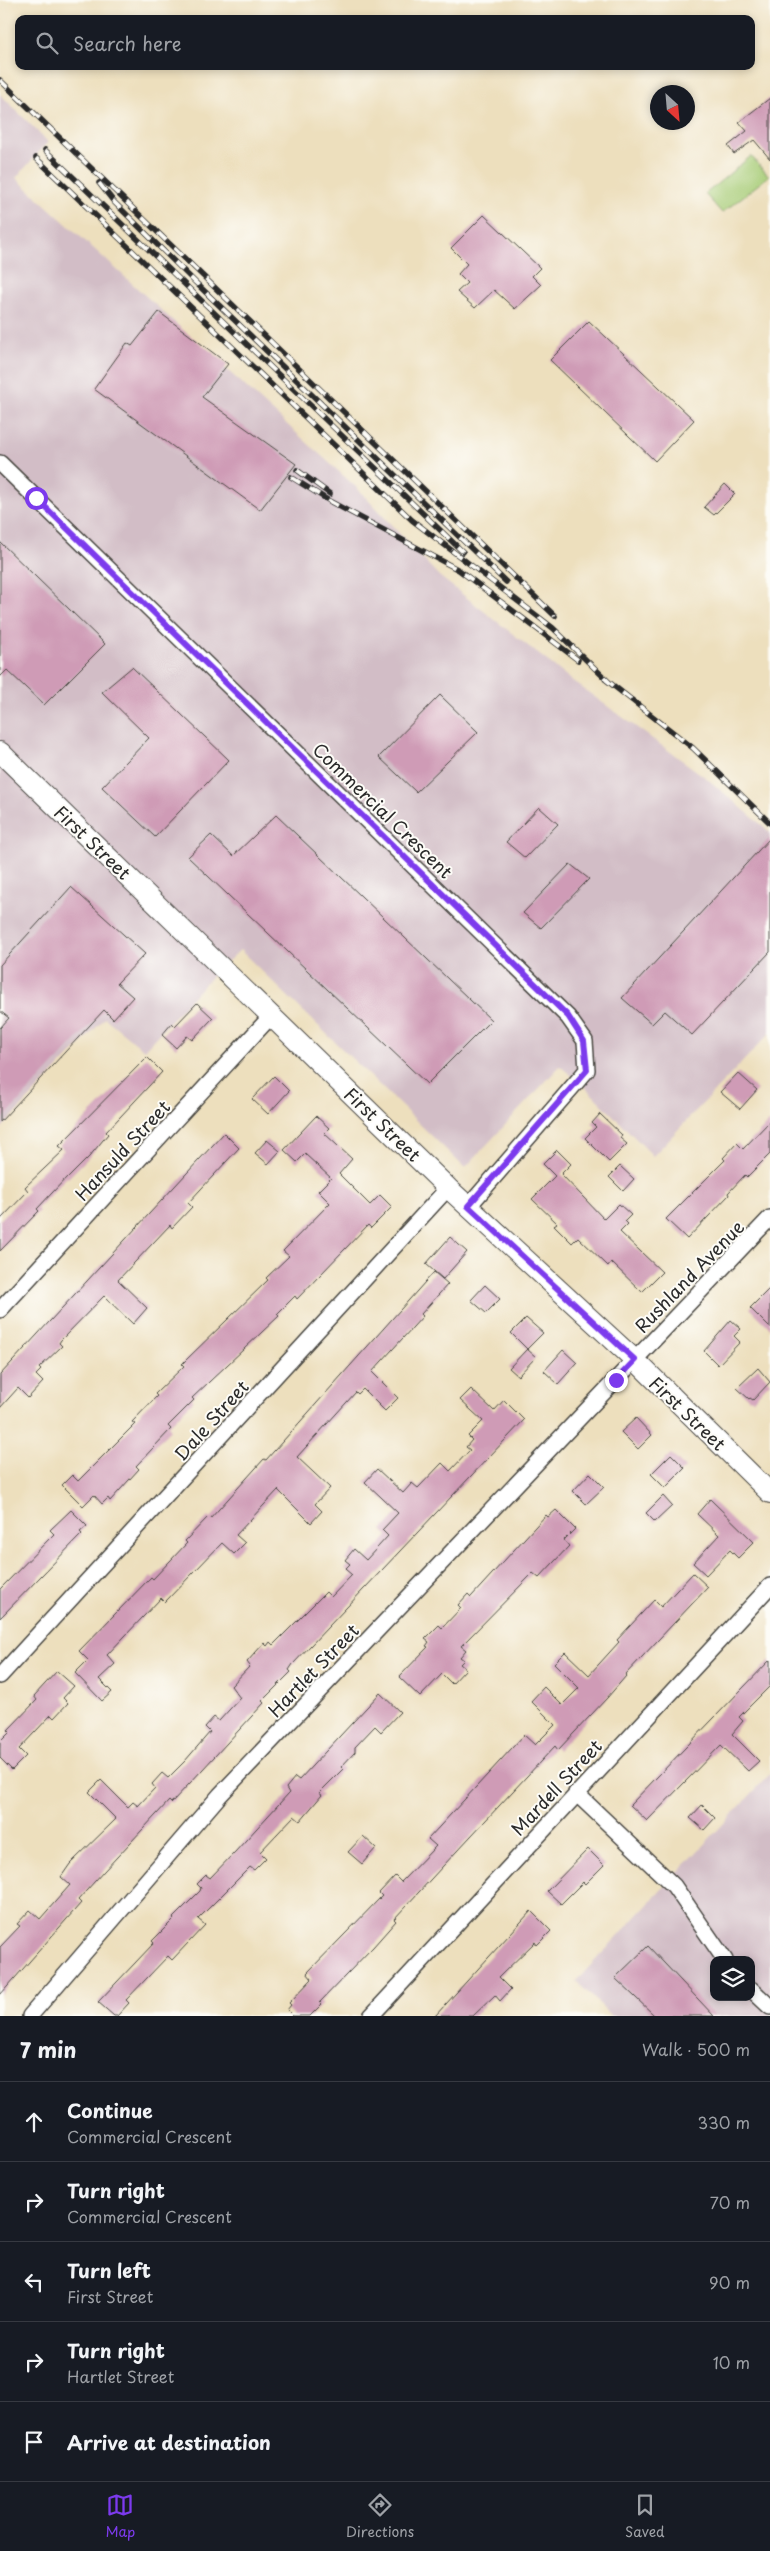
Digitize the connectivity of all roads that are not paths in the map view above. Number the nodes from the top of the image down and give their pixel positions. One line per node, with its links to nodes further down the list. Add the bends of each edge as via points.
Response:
1 (0, 463): 5 (street, Commercial Crescent, via 568,1016 584,1041 587,1070)
2 (0, 752): 3 (street, First Street)
3 (272, 1016): 4 (street, First Street); 7 (street, Hansuld Street)
4 (448, 1188): 5 (street, First Street); 11 (street, Dale Street)
5 (468, 1206): 8 (street, First Street)
6 (770, 1218): 8 (street, Rushland Avenue)
7 (0, 1310)
8 (635, 1360): 9 (street, First Street); 16 (street, Hartlet Street, via 220,1795)
9 (770, 1493)
10 (770, 1586): 12 (street, Mardell Street)
11 (0, 1676)
12 (576, 1793): 13 (street, via 674,1886); 17 (street, Mardell Street)
13 (721, 1956)
14 (755, 1993): 15 (street)
15 (770, 2007)
16 (30, 2016)
17 (371, 2016)

